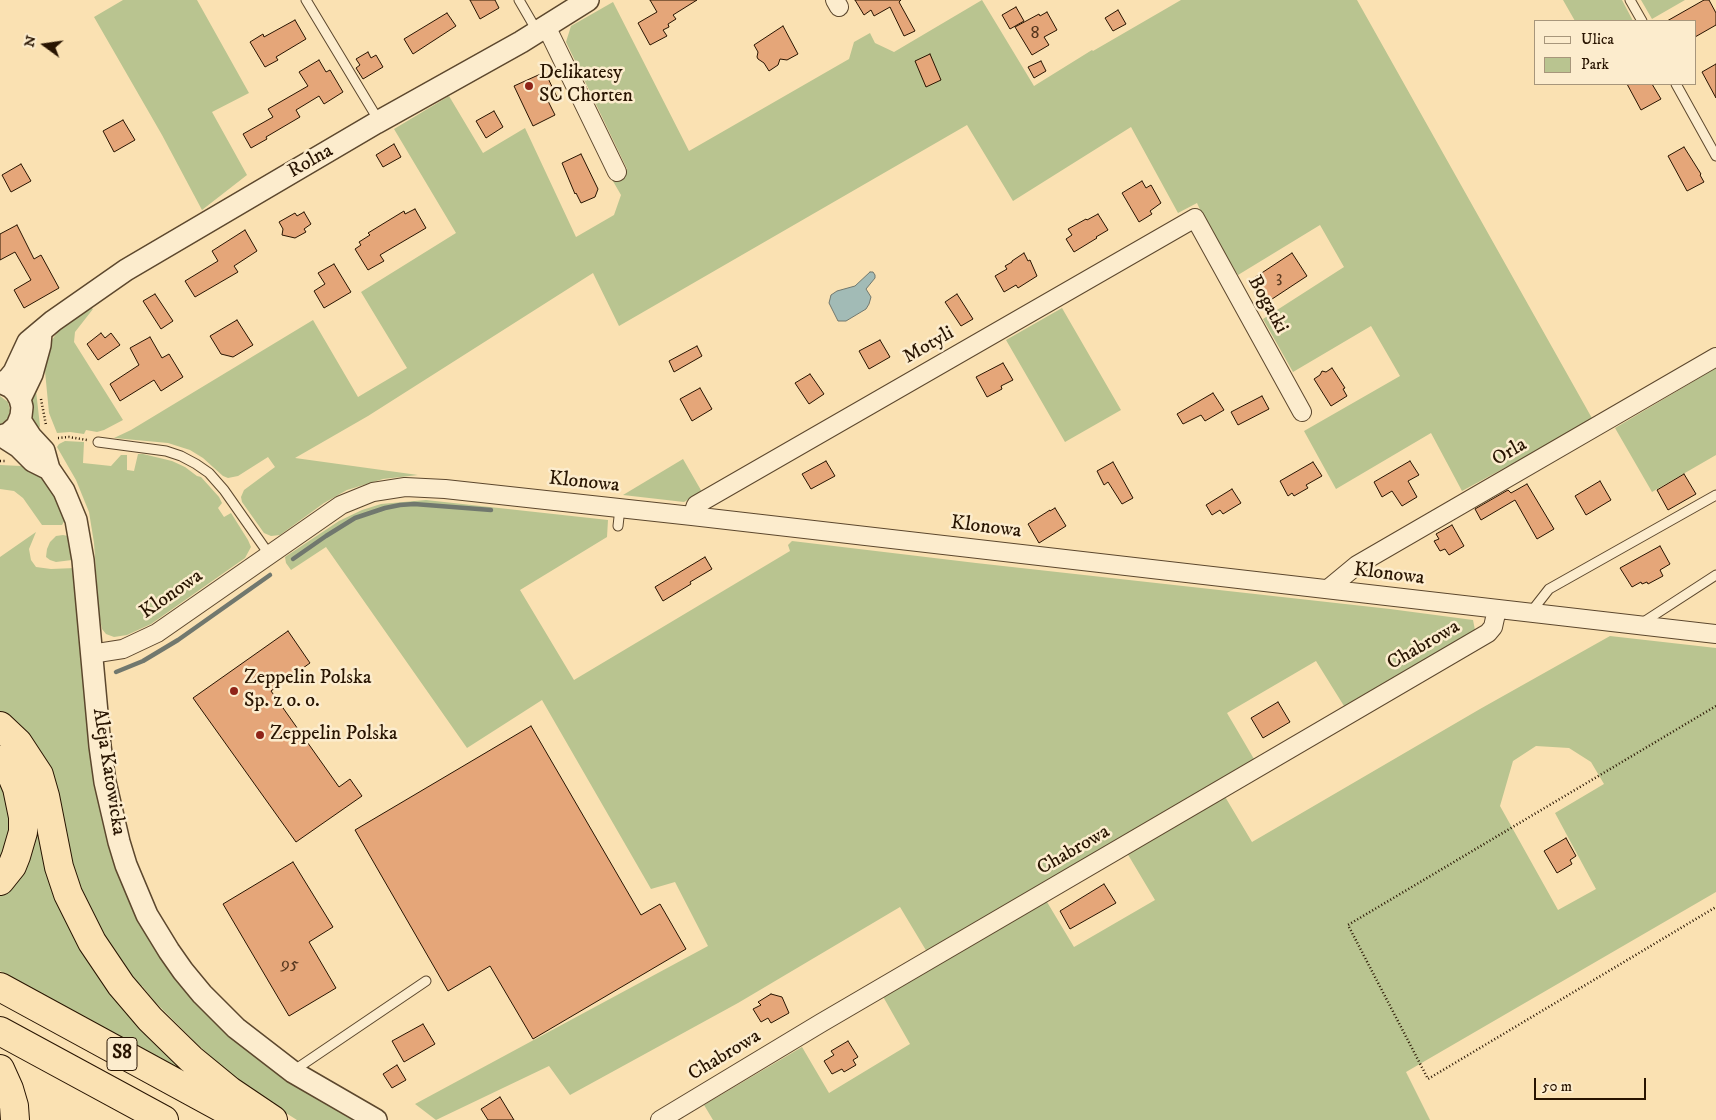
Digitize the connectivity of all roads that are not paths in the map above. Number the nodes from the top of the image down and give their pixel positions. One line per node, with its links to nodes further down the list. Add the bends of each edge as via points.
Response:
1 (306, 0): 8 (lane)
2 (519, 0): 6 (lane)
3 (588, 0): 6 (street, Rolna)
4 (1630, 0): 5 (lane)
5 (1641, 20)
6 (542, 28): 8 (street, Rolna); 10 (street)
7 (1677, 85): 9 (lane)
8 (379, 122): 12 (street, Rolna, via 126,270)
9 (1716, 156)
10 (617, 172)
11 (1194, 218): 16 (street, Bogatki); 23 (street, Motyli, via 696,505)
12 (40, 332): 14 (street, Rolna, via 28,342 14,372); 15 (street, via 32,374)
13 (1716, 357): 27 (street, Orla, via 1357,564)
14 (2, 383): 15 (street, Rolna, via 11,387)
15 (20, 399): 17 (street)
16 (1302, 412)
17 (20, 420): 18 (street, via 13,430); 20 (street, Aleja Katowicka, via 44,451)
18 (1, 436): 20 (street, Aleja Katowicka)
19 (98, 442): 25 (lane, via 166,451 196,464 224,490)
20 (49, 469): 32 (street, Aleja Katowicka, via 71,505 80,534)
21 (1716, 496): 29 (lane, via 1549,589)
22 (620, 508): 23 (street, Klonowa); 24 (lane); 25 (street, Klonowa, via 425,487 395,487 341,505)
23 (692, 516): 27 (street, Klonowa)
24 (618, 526)
25 (272, 558): 32 (street, Klonowa, via 144,640 124,649)
26 (1716, 575): 30 (lane)
27 (1328, 589): 28 (street, Klonowa)
28 (1497, 609): 29 (street, Klonowa); 46 (street, Chabrowa, via 1488,633)
29 (1530, 612): 30 (street, Klonowa)
30 (1640, 625): 31 (street, Klonowa)
31 (1716, 634)
32 (92, 654): 40 (street, Aleja Katowicka, via 100,746 112,819 126,865 148,915 169,951 202,994 236,1028)
33 (0, 726): 44 (highway, via 18,743 39,775 68,894 106,964 150,1019 191,1059)
34 (0, 760): 35 (highway, via 18,788 24,817 16,856)
35 (0, 881)
36 (426, 981): 40 (lane)
37 (0, 987): 43 (highway, S8)
38 (0, 1031): 42 (highway, S8)
39 (0, 1069): 41 (highway, via 9,1089)
40 (293, 1072): 45 (street, Aleja Katowicka)
41 (15, 1120)
42 (164, 1120)
43 (244, 1120)
44 (273, 1120)
45 (376, 1120)
46 (660, 1120)

